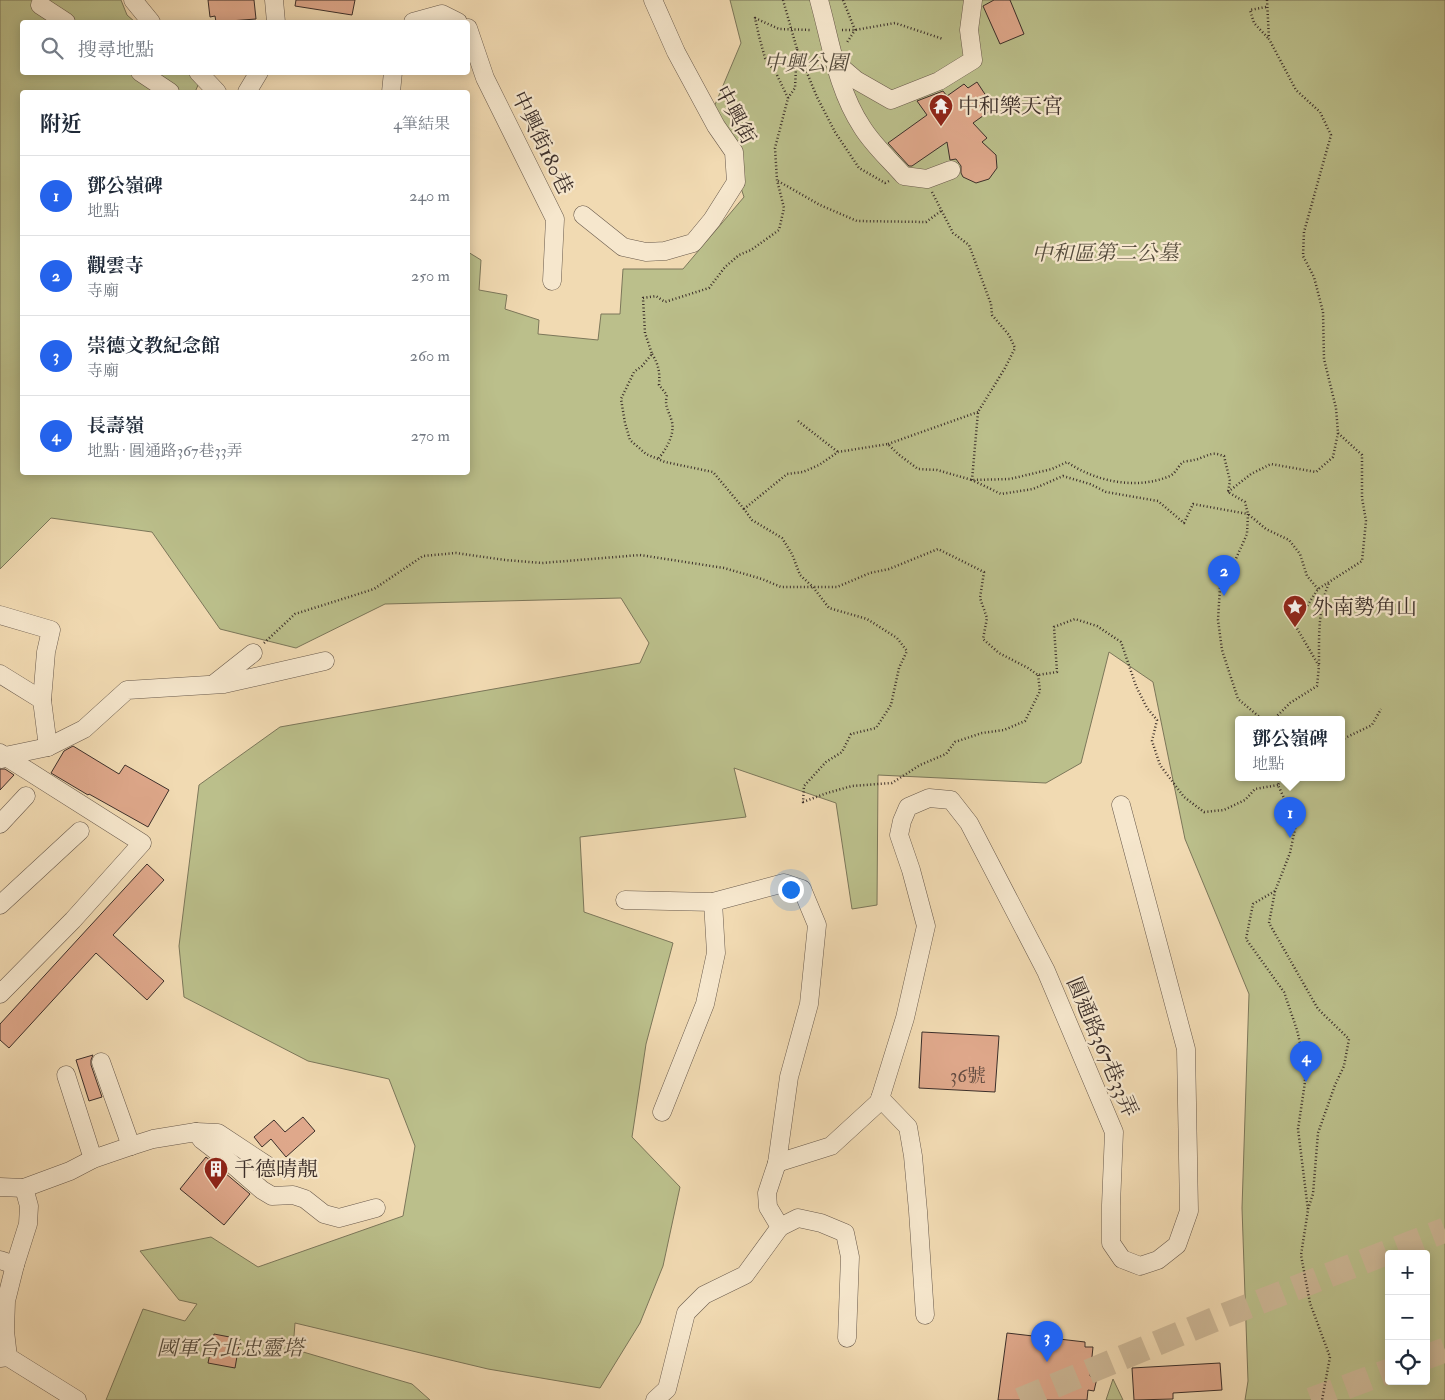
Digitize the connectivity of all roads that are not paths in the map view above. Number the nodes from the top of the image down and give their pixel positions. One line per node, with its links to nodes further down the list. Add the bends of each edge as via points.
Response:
1 (133, 0): 8 (street)
2 (274, 0): 9 (street)
3 (653, 0): 23 (street, 中興街, via 676,52 716,126 734,152 736,182 693,244 665,251 646,252 623,247)
4 (819, 0): 13 (street)
5 (973, 0): 13 (street, via 969,30 973,60 922,89 891,100 856,80)
6 (40, 5): 7 (street)
7 (63, 20)
8 (149, 20)
9 (276, 20)
10 (420, 20): 11 (street, via 442,14)
11 (454, 20)
12 (470, 34): 24 (street, 中興街180巷, via 485,78 555,219)
13 (835, 62): 22 (street, via 847,100 862,128 904,176 928,179)
14 (144, 75): 18 (street)
15 (201, 75): 19 (street)
16 (257, 75): 20 (street)
17 (393, 75): 21 (street)
18 (167, 90)
19 (215, 90)
20 (248, 90)
21 (392, 90)
22 (951, 170)
23 (583, 215)
24 (552, 281)
25 (0, 615): 30 (street, via 51,630)
26 (254, 653): 29 (street)
27 (325, 661): 29 (street)
28 (0, 674): 30 (street)
29 (218, 684): 31 (street, via 127,690 84,729)
30 (42, 700): 31 (street)
31 (48, 747): 32 (street)
32 (2, 757): 40 (street, via 142,843)
33 (26, 796): 35 (street)
34 (1121, 805): 43 (street, 圓通路367巷33弄, via 1186,1049 1189,1211 1176,1245 1158,1260 1140,1266 1122,1259 1111,1243 1114,1132 1046,971 969,823 951,800 929,798 908,807 898,835 926,926 905,1018)
35 (0, 824)
36 (80, 831): 39 (street)
37 (626, 900): 38 (street)
38 (713, 902): 44 (street, via 716,952 705,1004); 48 (street, via 784,883 802,889 817,925 809,1004 789,1076)
39 (0, 905)
40 (0, 994)
41 (101, 1062): 46 (street)
42 (66, 1075): 47 (street)
43 (880, 1098): 48 (street, 圓通路367巷33弄, via 830,1146); 55 (street, via 908,1128 918,1202)
44 (662, 1112)
45 (196, 1132): 46 (street); 49 (street, via 218,1133); 52 (street, via 272,1196 293,1195 305,1199 324,1214 339,1218)
46 (131, 1146): 47 (street)
47 (92, 1159): 51 (street)
48 (777, 1163): 53 (street, via 767,1193 768,1208)
49 (268, 1166)
50 (0, 1187): 51 (street)
51 (24, 1188): 54 (street, via 29,1206 28,1224)
52 (376, 1208)
53 (780, 1227): 56 (street, via 798,1218 822,1223 844,1233 850,1257); 59 (street, via 745,1275 704,1295 686,1313 667,1389)
54 (8, 1263): 57 (street)
55 (925, 1315)
56 (847, 1338)
57 (4, 1357): 58 (street)
58 (77, 1400)
59 (655, 1400)

